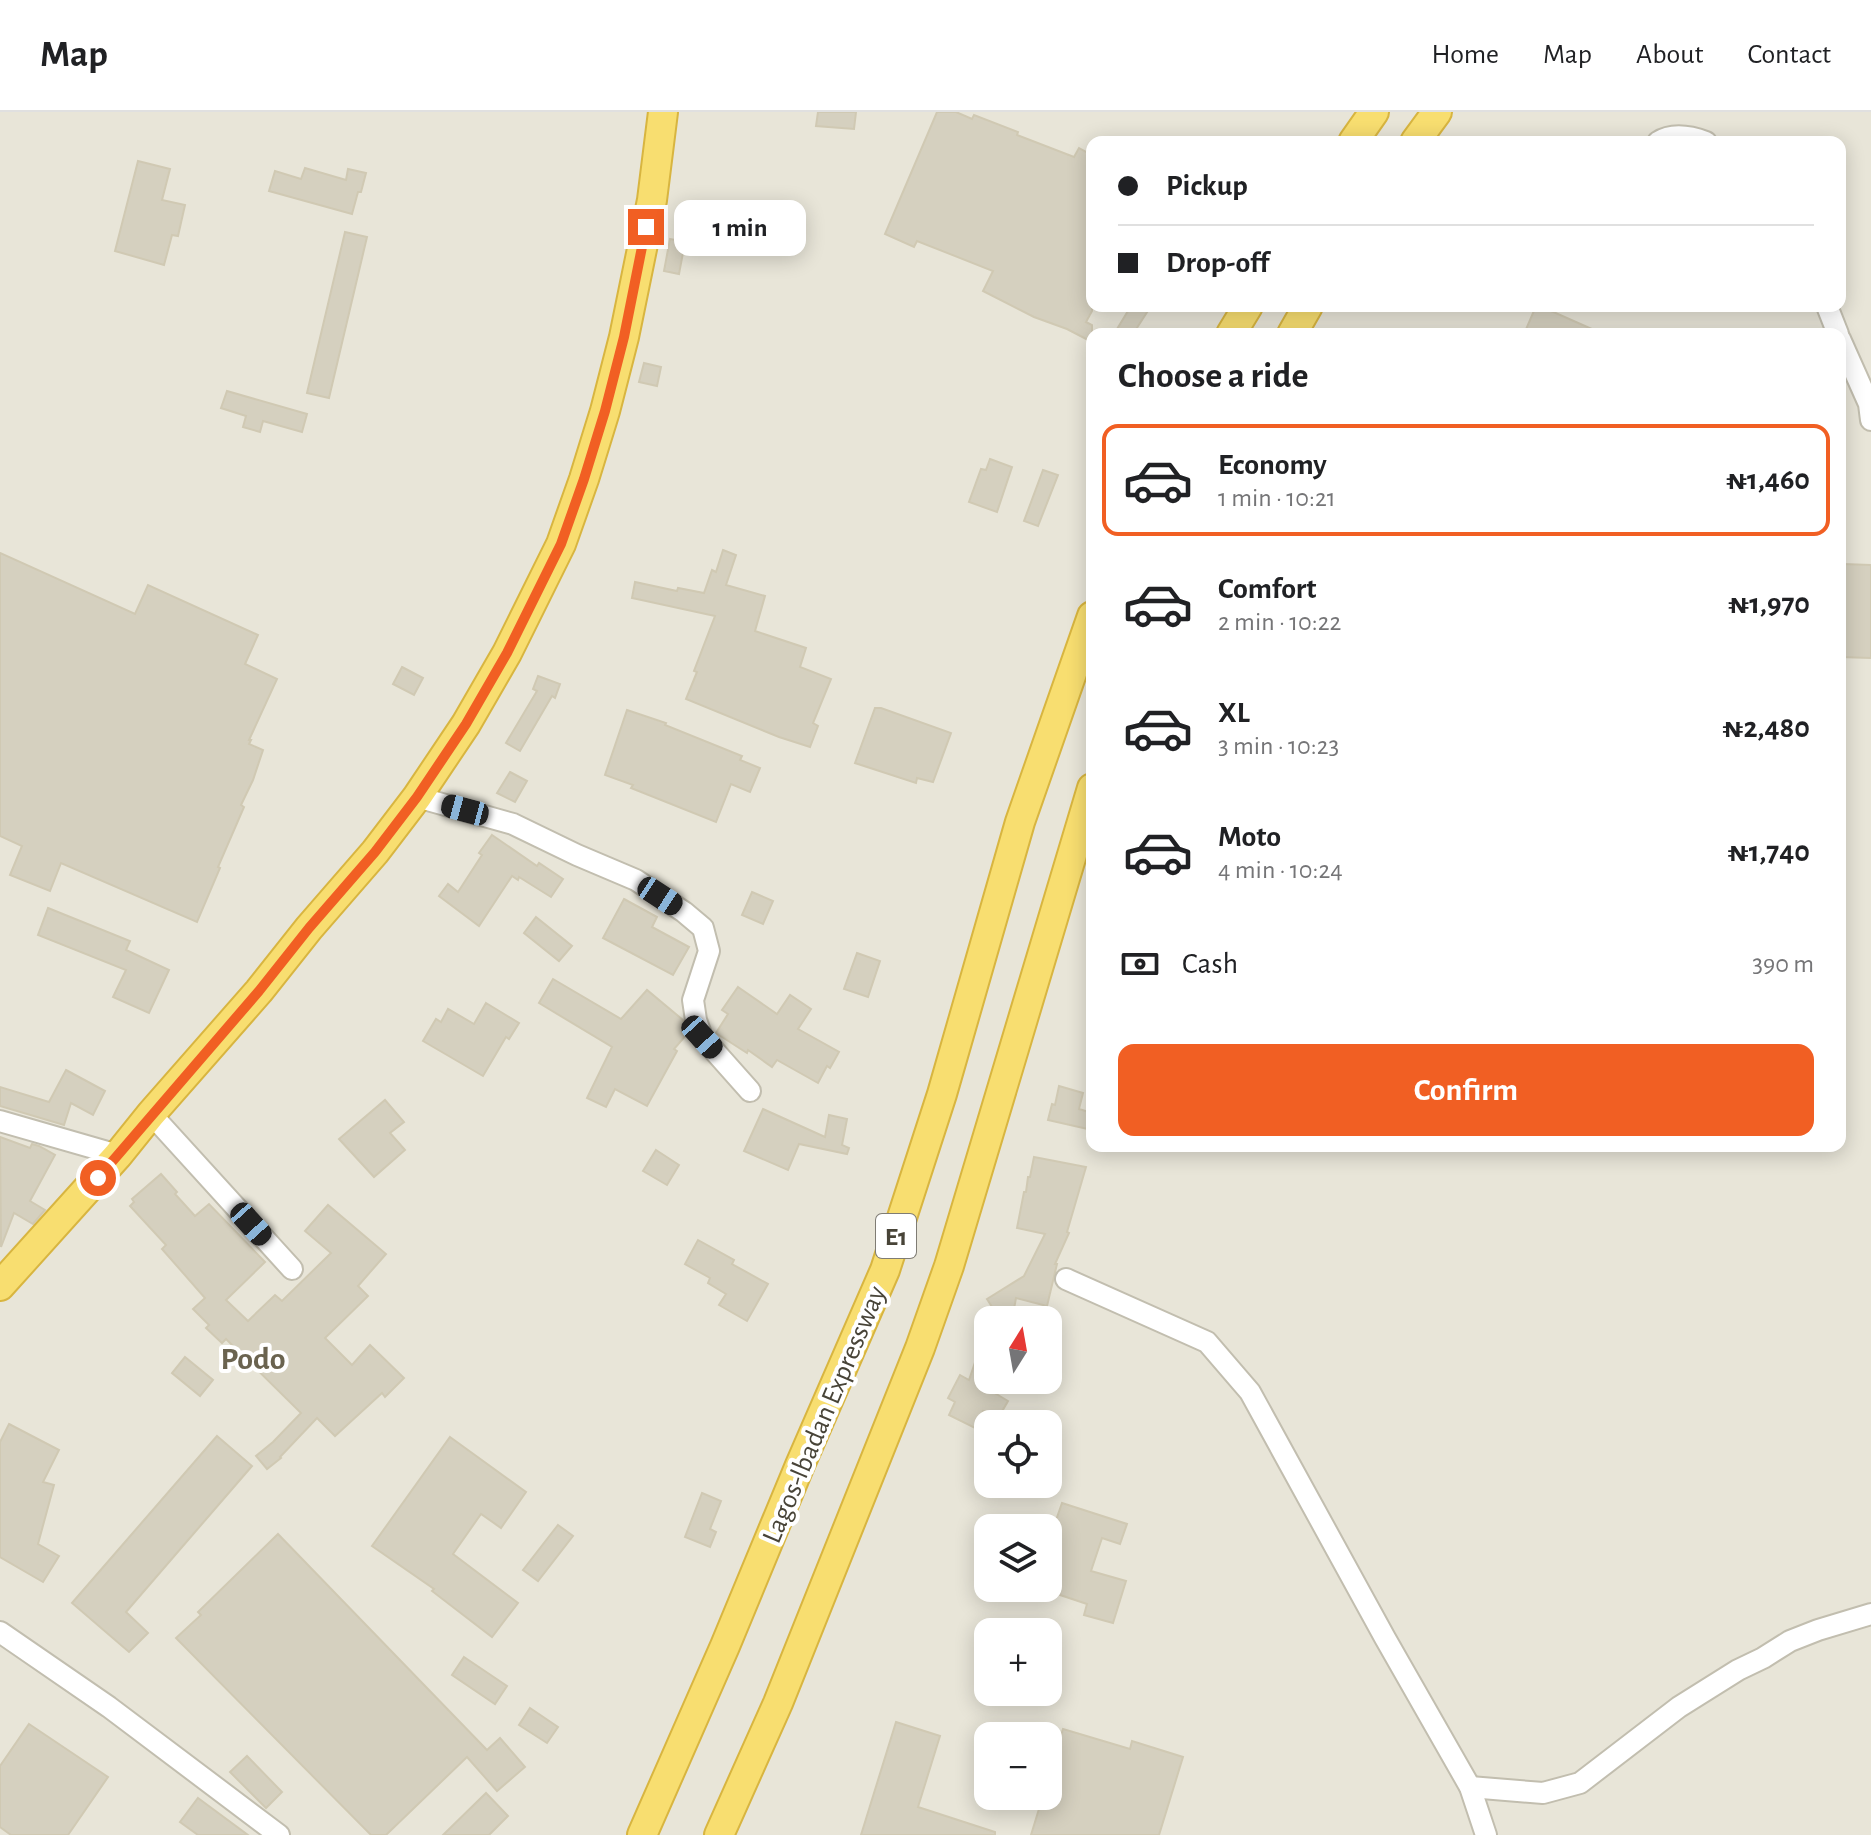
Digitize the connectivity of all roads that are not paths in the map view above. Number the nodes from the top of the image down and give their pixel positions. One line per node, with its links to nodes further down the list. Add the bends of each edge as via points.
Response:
1 (663, 112): 9 (highway, via 652,200 624,337 561,544 507,653)
2 (1374, 112): 4 (highway)
3 (1437, 112): 5 (highway)
4 (1357, 136)
5 (1419, 136)
6 (1846, 352): 7 (street)
7 (1871, 420)
8 (1086, 633): 22 (highway, Lagos-Ibadan Expressway / E1, via 1020,822 885,1270)
9 (417, 797): 11 (street, via 513,824 636,880 703,928 709,951 693,1000 696,1020 702,1037); 12 (highway)
10 (1086, 808): 23 (highway, E1, via 920,1348 778,1703)
11 (750, 1091)
12 (151, 1114): 14 (highway); 15 (street)
13 (0, 1121): 14 (street)
14 (118, 1155): 17 (highway)
15 (292, 1269)
16 (1066, 1279): 20 (street, via 1207,1342 1250,1392)
17 (0, 1286)
18 (1871, 1614): 20 (street, via 1790,1641 1738,1670 1679,1707 1580,1783 1543,1793)
19 (0, 1632): 21 (street)
20 (1470, 1787): 24 (street)
21 (279, 1835)
22 (642, 1835)
23 (719, 1835)
24 (1486, 1835)

